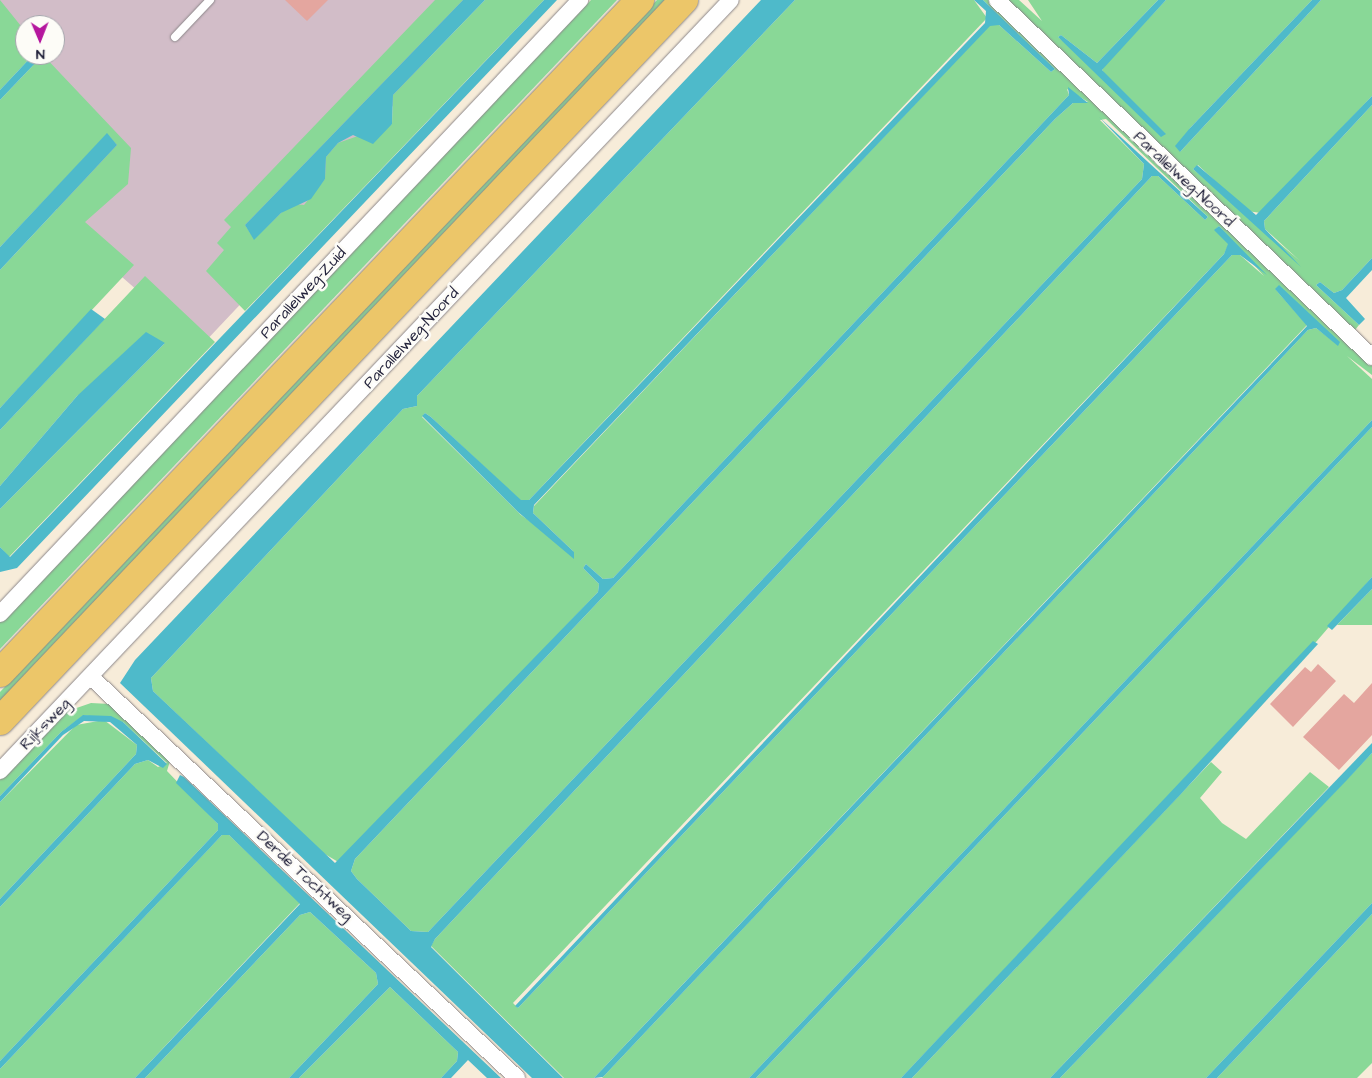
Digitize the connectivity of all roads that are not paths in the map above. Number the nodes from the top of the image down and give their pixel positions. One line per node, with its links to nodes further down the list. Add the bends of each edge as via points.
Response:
1 (210, 0): 7 (lane)
2 (580, 0): 9 (street, Parallelweg-Zuid)
3 (640, 0): 10 (highway)
4 (684, 0): 12 (highway)
5 (731, 0): 11 (street, Parallelweg-Noord)
6 (997, 0): 8 (street, Parallelweg-Noord)
7 (175, 37)
8 (1372, 357)
9 (0, 614)
10 (0, 672)
11 (91, 677): 13 (street, Rijksweg); 14 (street, Derde Tochtweg)
12 (0, 721)
13 (0, 772)
14 (517, 1078)

